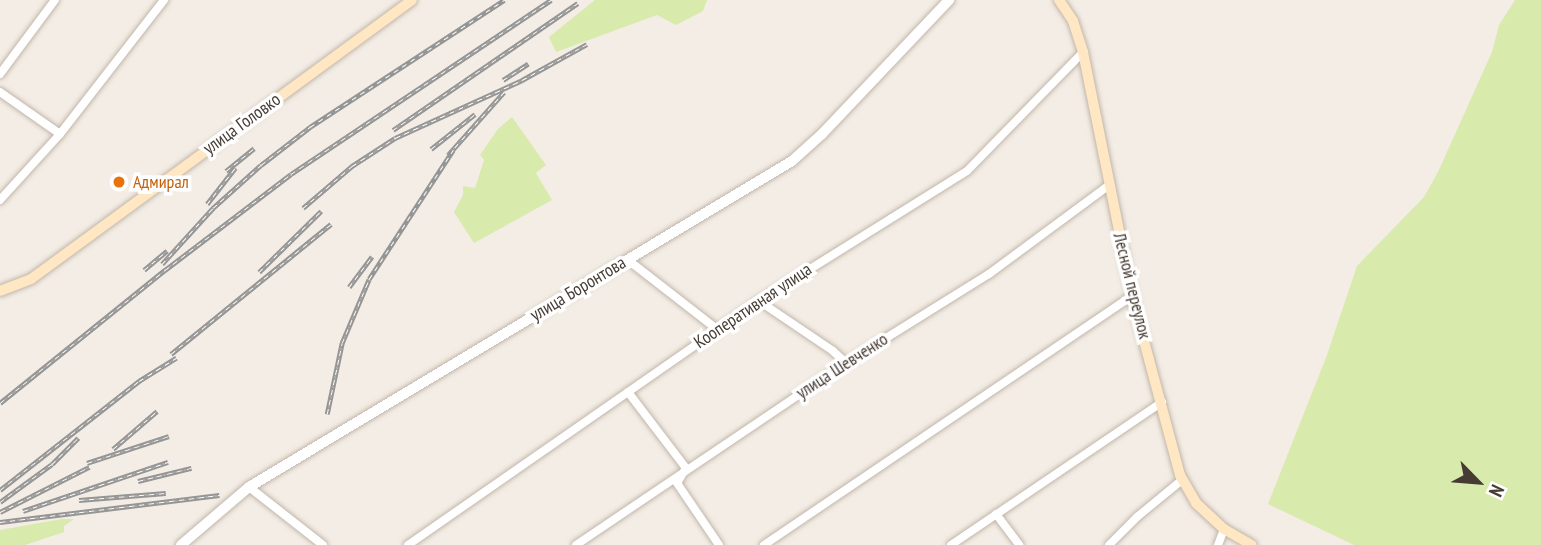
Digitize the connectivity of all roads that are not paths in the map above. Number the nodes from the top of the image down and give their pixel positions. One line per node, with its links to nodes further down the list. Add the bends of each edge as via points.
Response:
1 (55, 0): 7 (street)
2 (164, 0): 9 (street)
3 (412, 0): 13 (main road, улица Головко, via 31,279)
4 (949, 0): 12 (street, улица Боронтова, via 792,161)
5 (1059, 0): 6 (main road, Лесной переулок, via 1073,21)
6 (1083, 52): 10 (main road, Лесной переулок); 15 (street, Кооперативная улица, via 967,171)
7 (0, 74)
8 (0, 92): 9 (street)
9 (60, 134): 11 (street)
10 (1108, 186): 14 (main road, Лесной переулок); 17 (street, улица Шевченко, via 989,274)
11 (0, 200)
12 (628, 260): 16 (street); 22 (street, улица Боронтова)
13 (0, 291)
14 (1132, 296): 19 (main road, Лесной переулок); 30 (street)
15 (759, 301): 16 (street, Кооперативная улица); 17 (street)
16 (718, 330): 18 (street, Кооперативная улица)
17 (846, 363): 20 (street, улица Шевченко)
18 (628, 392): 20 (street); 27 (street, Кооперативная улица)
19 (1161, 402): 21 (main road, Лесной переулок); 23 (street)
20 (686, 468): 28 (street, улица Шевченко); 29 (street, via 677,483)
21 (1182, 480): 24 (main road, Лесной переулок, via 1196,503); 33 (street)
22 (250, 487): 25 (street, улица Боронтова); 26 (street)
23 (996, 514): 31 (street); 32 (street)
24 (1224, 529): 34 (street); 35 (main road, Лесной переулок)
25 (181, 545)
26 (323, 545)
27 (408, 545)
28 (576, 545)
29 (719, 545)
30 (764, 545)
31 (951, 545)
32 (1019, 545)
33 (1110, 545)
34 (1218, 545)
35 (1252, 545)

